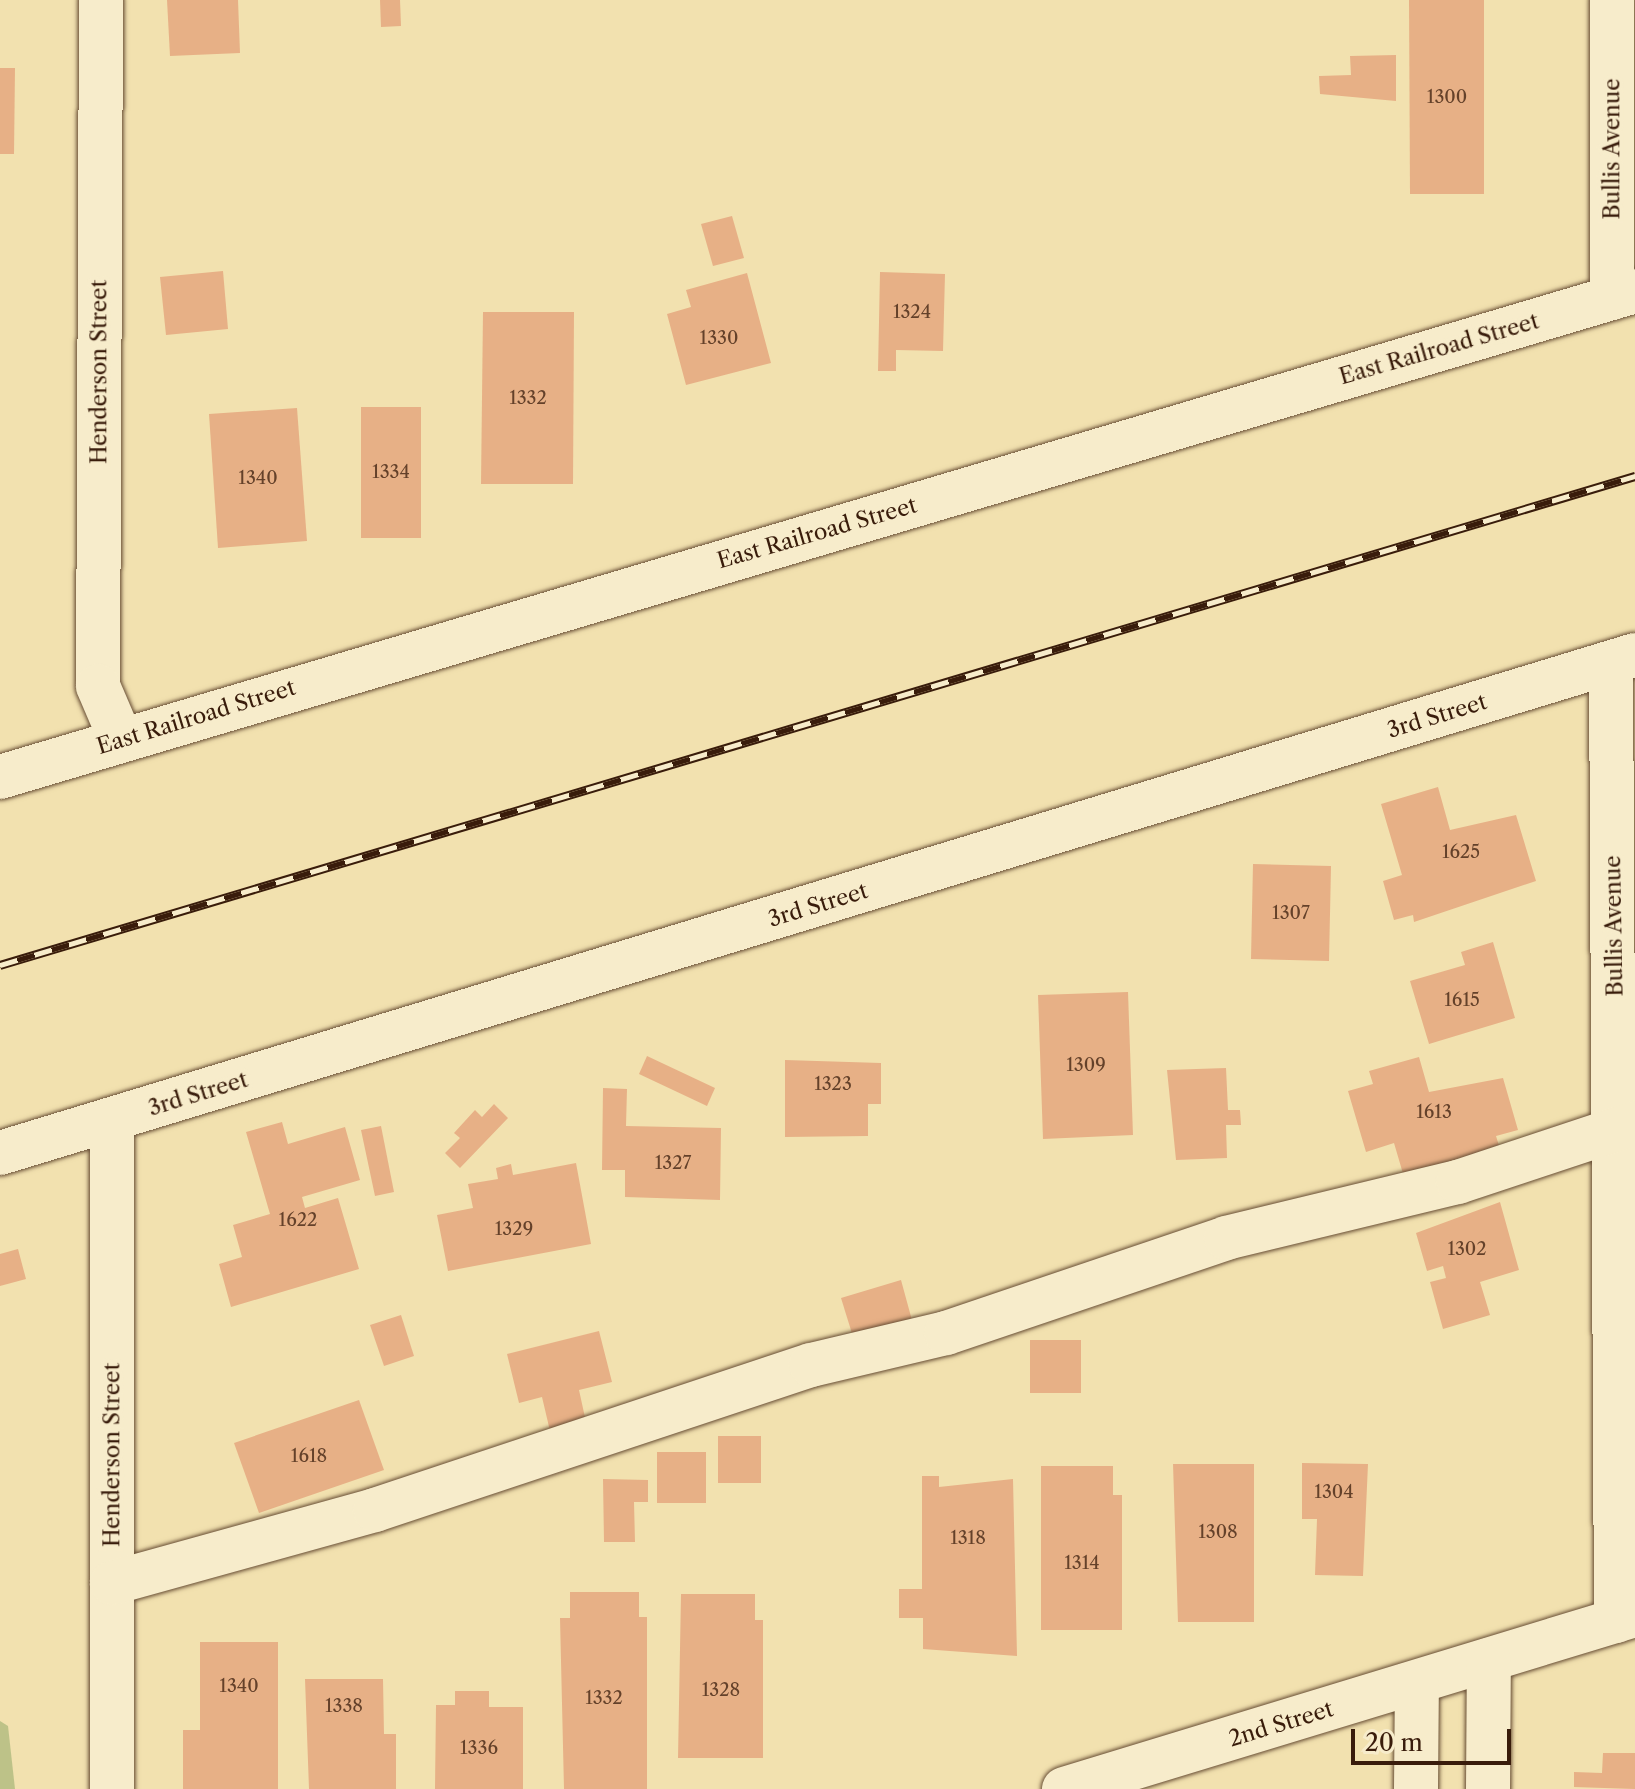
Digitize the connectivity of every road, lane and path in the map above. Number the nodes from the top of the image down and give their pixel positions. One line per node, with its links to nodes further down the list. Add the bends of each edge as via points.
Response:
1 (101, 0): 5 (street, Henderson Street, via 98,686)
2 (1612, 0): 3 (street, Bullis Avenue)
3 (1623, 294): 5 (street, East Railroad Street)
4 (1623, 659): 7 (street, 3rd Street); 8 (street, Bullis Avenue)
5 (121, 740): 6 (street, East Railroad Street)
6 (0, 777)
7 (112, 1120): 9 (street, 3rd Street); 10 (street, Henderson Street)
8 (1626, 1126): 10 (street, via 1458,1182 1226,1238 946,1333 811,1365 375,1510); 11 (street, Bullis Avenue)
9 (0, 1153)
10 (112, 1583): 14 (street, Henderson Street)
11 (1626, 1618): 12 (street, 2nd Street)
12 (1489, 1660): 13 (street, 2nd Street); 17 (street)
13 (1417, 1683): 15 (street, 2nd Street); 16 (street)
14 (112, 1789)
15 (1064, 1789)
16 (1416, 1789)
17 (1488, 1789)

